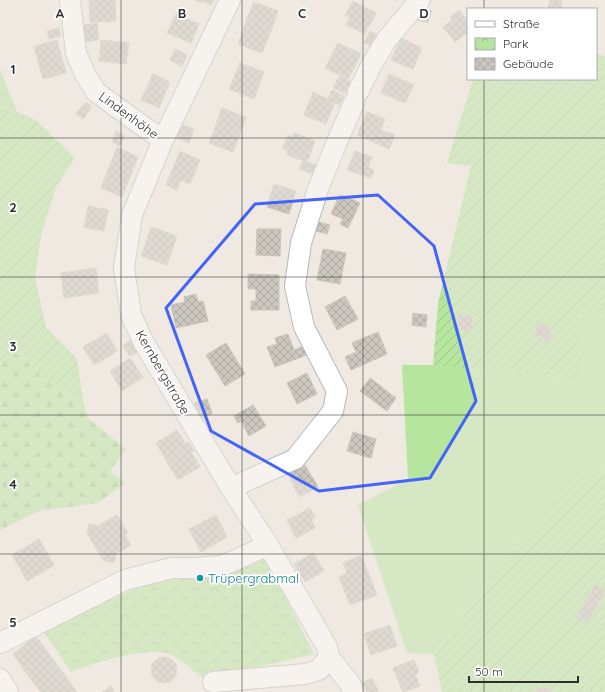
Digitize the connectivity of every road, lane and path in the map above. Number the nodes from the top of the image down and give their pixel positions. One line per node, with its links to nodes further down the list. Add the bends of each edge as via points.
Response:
1 (70, 0): 4 (street, Lindenhöhe, via 76,53 96,92)
2 (230, 0): 4 (street, Kernbergstraße)
3 (420, 0): 5 (street, via 387,39 372,64 318,189 301,243 295,286 304,327 337,390 333,411 295,459)
4 (163, 140): 5 (street, Kernbergstraße, via 132,215 124,268 131,315 144,343)
5 (231, 488): 6 (street, Kernbergstraße)
6 (268, 545): 7 (street, via 221,566 172,568 125,580); 8 (street, Kernbergstraße, via 327,647)
7 (0, 643)
8 (329, 658): 10 (street, via 319,670 305,674); 12 (street, Kernbergstraße, via 351,685)
9 (0, 679): 11 (street)
10 (213, 682)
11 (8, 692)
12 (353, 692)

